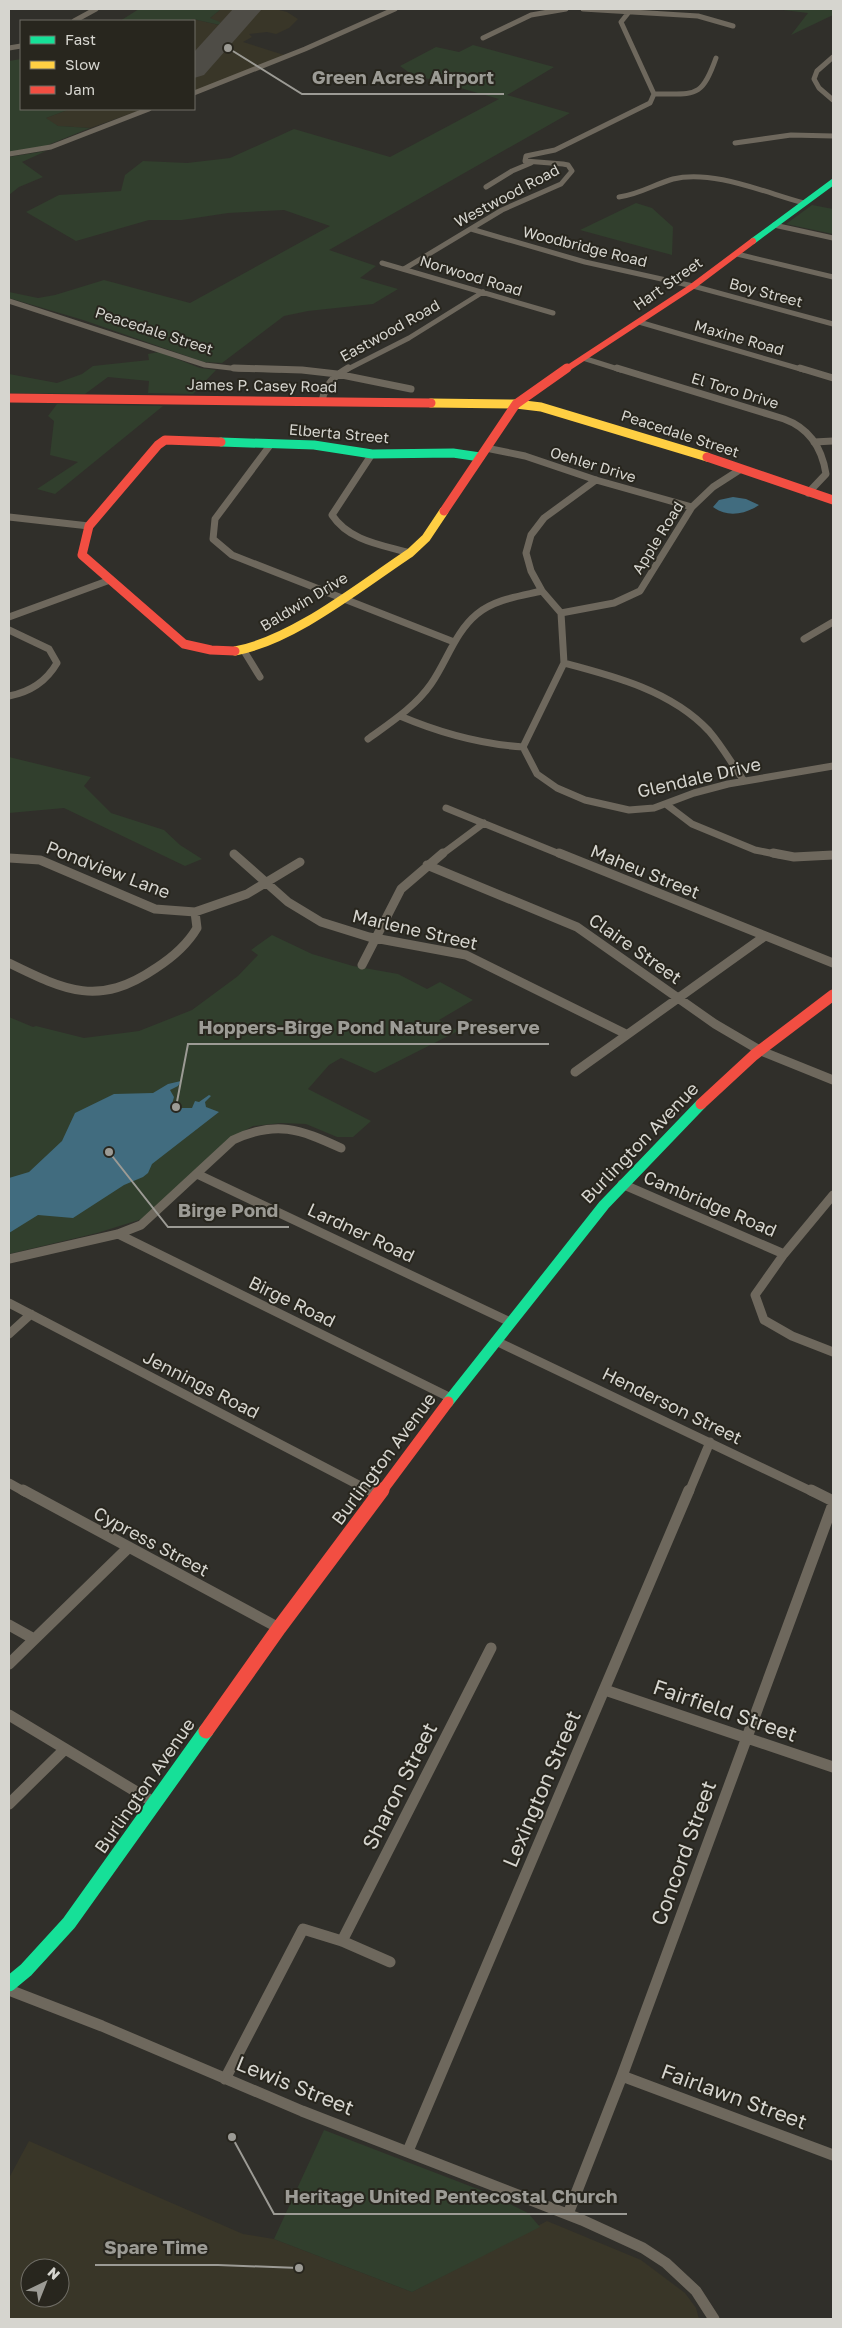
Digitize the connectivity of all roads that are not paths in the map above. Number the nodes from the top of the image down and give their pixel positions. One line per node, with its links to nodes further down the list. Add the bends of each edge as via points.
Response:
1 (96, 9): 6 (street)
2 (395, 9): 11 (street)
3 (566, 9): 8 (street, via 531,15)
4 (583, 9): 5 (street)
5 (629, 12): 7 (street, via 698,16); 12 (street, via 621,22)
6 (76, 20)
7 (734, 26)
8 (483, 38)
9 (716, 58): 12 (street, via 702,87 682,93)
10 (833, 58): 13 (street, via 817,71 814,79)
11 (195, 93)
12 (654, 94): 18 (street, Westwood Road, via 650,103 636,112 555,150 526,156 525,161)
13 (833, 100)
14 (147, 110): 17 (street, via 50,147)
15 (833, 136): 16 (street, via 791,135)
16 (735, 143)
17 (9, 154)
18 (530, 163): 20 (street); 24 (street, Westwood Road, via 563,164 572,171 563,183 523,198)
19 (833, 182): 22 (street, Hart Street)
20 (486, 186)
21 (619, 197): 22 (street, via 674,179 693,177 713,178)
22 (804, 203): 23 (street, Hart Street)
23 (774, 225): 25 (street); 26 (street, Hart Street)
24 (471, 229): 28 (street, Westwood Road); 30 (street, Woodbridge Road, via 585,262)
25 (833, 238)
26 (737, 254): 29 (street); 30 (street, Hart Street)
27 (382, 263): 28 (street, Norwood Road)
28 (404, 268): 31 (street, Norwood Road)
29 (833, 277)
30 (692, 286): 34 (street, Hart Street); 35 (street, Boy Street)
31 (483, 292): 33 (street, Norwood Road); 37 (street, Eastwood Road, via 409,338)
32 (9, 301): 37 (street, Peacedale Street, via 205,365)
33 (553, 313)
34 (638, 322): 36 (street, Hart Street); 38 (street, Maxine Road)
35 (833, 324)
36 (583, 358): 42 (street, Hart Street); 45 (street, El Toro Drive, via 784,419 802,427)
37 (337, 374): 39 (street, Peacedale Street); 41 (street, Eastwood Road, via 324,389)
38 (833, 378)
39 (412, 388)
40 (9, 398): 41 (street, James P. Casey Road)
41 (322, 401): 42 (street, James P. Casey Road)
42 (516, 404): 47 (street, Baldwin Drive); 49 (street, Peacedale Street, via 579,417)
43 (165, 440): 46 (street, Elberta Street); 55 (street, Baldwin Drive)
44 (833, 441): 45 (street)
45 (814, 442): 51 (street, El Toro Drive, via 826,474)
46 (271, 444): 48 (street, Elberta Street, via 314,445); 59 (street, via 215,519 213,539 232,555)
47 (483, 453): 48 (street, Elberta Street); 50 (street, Oehler Drive, via 526,456); 56 (street, Baldwin Drive, via 426,538)
48 (372, 454): 56 (street, via 332,516 347,533)
49 (741, 469): 51 (street, Peacedale Street); 53 (street, Apple Road, via 713,487)
50 (596, 480): 53 (street, Oehler Drive); 58 (street, via 544,518 531,535 526,553 531,572)
51 (808, 493): 52 (street, Peacedale Street)
52 (833, 500)
53 (692, 507): 60 (street, Apple Road, via 640,591 614,603)
54 (9, 517): 55 (street)
55 (89, 526): 57 (street, Baldwin Drive, via 82,555)
56 (410, 553): 59 (street, Baldwin Drive)
57 (110, 580): 61 (street); 66 (street, Baldwin Drive, via 184,644 211,650)
58 (542, 591): 60 (street); 65 (street, via 504,601 478,613)
59 (340, 599): 65 (street); 66 (street, Baldwin Drive, via 274,640)
60 (561, 613): 67 (street)
61 (9, 617)
62 (833, 622): 64 (street)
63 (9, 630): 69 (street, via 49,649 57,663 51,675 34,688)
64 (804, 639)
65 (454, 642): 70 (street, via 419,700)
66 (244, 651): 68 (street)
67 (564, 663): 72 (street); 74 (street, via 614,677 671,701 704,726)
68 (260, 677)
69 (9, 696)
70 (400, 716): 71 (street); 72 (street, via 442,734 491,746)
71 (368, 739)
72 (523, 747): 75 (street, Glendale Drive, via 537,774 564,792 598,804 639,810)
73 (833, 766): 74 (street, Glendale Drive)
74 (744, 781): 75 (street, Glendale Drive, via 693,793)
75 (667, 804): 79 (street, via 692,824 755,850 794,857)
76 (446, 808): 77 (street, Maheu Street)
77 (484, 823): 82 (street); 85 (street, Maheu Street)
78 (234, 854): 83 (street, Marlene Street)
79 (833, 855)
80 (9, 858): 84 (street, Pondview Lane, via 40,860 155,909)
81 (300, 862): 83 (street, Pondview Lane)
82 (427, 865): 86 (street, via 401,889); 91 (street, Claire Street, via 577,927)
83 (266, 883): 84 (street, Pondview Lane, via 229,901); 86 (street, Marlene Street, via 309,916 341,930)
84 (195, 912): 87 (street, via 197,928 182,949 135,984 120,989 86,992 66,989)
85 (765, 936): 88 (street, Maheu Street); 91 (street)
86 (376, 939): 89 (street); 92 (street, Marlene Street, via 466,954)
87 (9, 963)
88 (833, 963)
89 (362, 965)
90 (833, 995): 93 (street, Burlington Avenue)
91 (678, 999): 92 (street); 93 (street, Claire Street)
92 (626, 1034): 94 (street)
93 (761, 1050): 95 (street, Claire Street); 98 (street, Burlington Avenue, via 716,1089)
94 (575, 1072)
95 (833, 1080)
96 (341, 1148): 97 (street, via 288,1127 267,1127 232,1140)
97 (197, 1174): 100 (street, via 141,1225); 105 (street, Lardner Road)
98 (622, 1184): 101 (street, Cambridge Road); 105 (street, Burlington Avenue)
99 (833, 1195): 101 (street)
100 (118, 1234): 102 (street); 109 (street, Birge Road)
101 (784, 1254): 108 (street, via 755,1295 761,1315 792,1336)
102 (9, 1259)
103 (9, 1303): 104 (street, Jennings Road)
104 (31, 1314): 106 (street); 112 (street, Jennings Road)
105 (510, 1322): 107 (street, Burlington Avenue)
106 (9, 1334)
107 (496, 1341): 109 (street, Burlington Avenue); 110 (street, Henderson Street)
108 (833, 1352)
109 (451, 1398): 112 (street, Burlington Avenue)
110 (710, 1442): 113 (street, Henderson Street); 120 (street, Lexington Street)
111 (9, 1483): 114 (street, Cypress Street)
112 (378, 1495): 116 (street, Burlington Avenue)
113 (833, 1502): 122 (street, Concord Street)
114 (128, 1548): 116 (street, Cypress Street); 117 (street)
115 (9, 1625): 117 (street)
116 (279, 1628): 125 (street, Burlington Avenue)
117 (34, 1639): 119 (street)
118 (492, 1648): 128 (street, Sharon Street)
119 (9, 1664)
120 (605, 1690): 122 (street, Fairfield Street); 134 (street, Lexington Street)
121 (9, 1715): 123 (street)
122 (746, 1737): 124 (street, Fairfield Street); 132 (street, Concord Street)
123 (64, 1750): 125 (street); 126 (street)
124 (833, 1767)
125 (155, 1802): 130 (street, Burlington Avenue, via 69,1923)
126 (9, 1804)
127 (303, 1929): 128 (street); 133 (street)
128 (342, 1941): 129 (street)
129 (390, 1962)
130 (9, 1984)
131 (9, 1990): 133 (street, Lewis Street)
132 (622, 2076): 135 (street, Fairlawn Street); 136 (street, Concord Street)
133 (225, 2079): 134 (street, Lewis Street, via 302,2112)
134 (408, 2151): 136 (street, Lewis Street)
135 (833, 2154)
136 (568, 2214): 137 (street, Lewis Street, via 643,2248 666,2263 696,2291)
137 (714, 2319)

